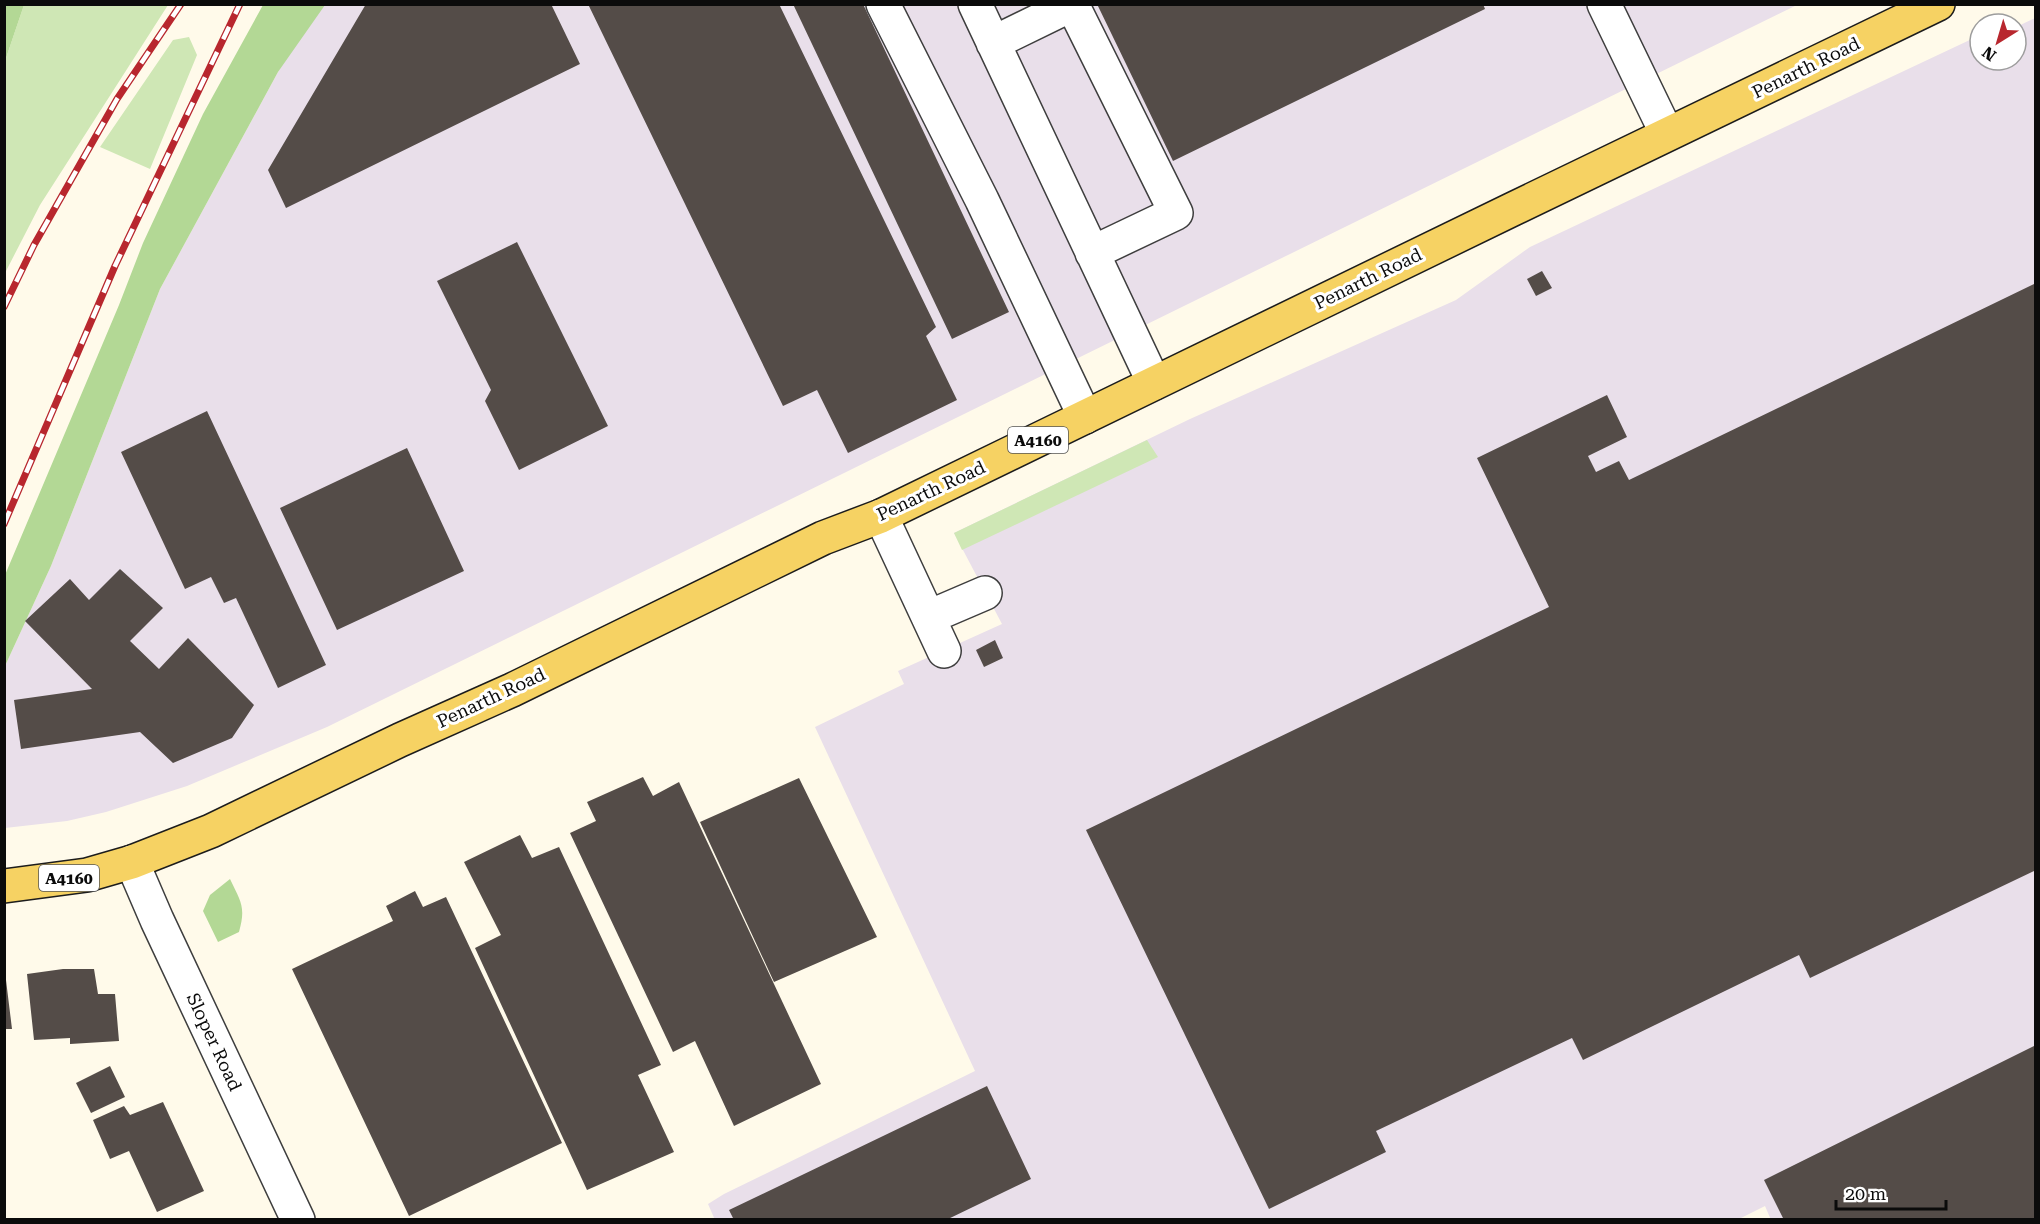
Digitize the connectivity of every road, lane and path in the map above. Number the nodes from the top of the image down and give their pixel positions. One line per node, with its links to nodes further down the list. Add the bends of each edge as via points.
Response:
1 (883, 4): 10 (street)
2 (975, 4): 6 (street)
3 (1604, 4): 7 (street)
4 (1938, 4): 7 (main road, Penarth Road / A4160)
5 (1072, 5): 6 (street); 8 (street, via 1176,213)
6 (993, 43): 8 (street)
7 (1667, 134): 9 (main road, Penarth Road / A4160)
8 (1092, 253): 9 (street)
9 (1154, 383): 10 (main road, Penarth Road / A4160)
10 (1085, 417): 11 (main road, Penarth Road / A4160)
11 (881, 516): 13 (street); 15 (main road, Penarth Road / A4160, via 822,538 233,822)
12 (985, 592): 13 (street)
13 (928, 617): 14 (street)
14 (944, 651)
15 (132, 862): 16 (main road, Penarth Road / A4160, via 87,874); 17 (street, Sloper Road)
16 (4, 886)
17 (290, 1217)

